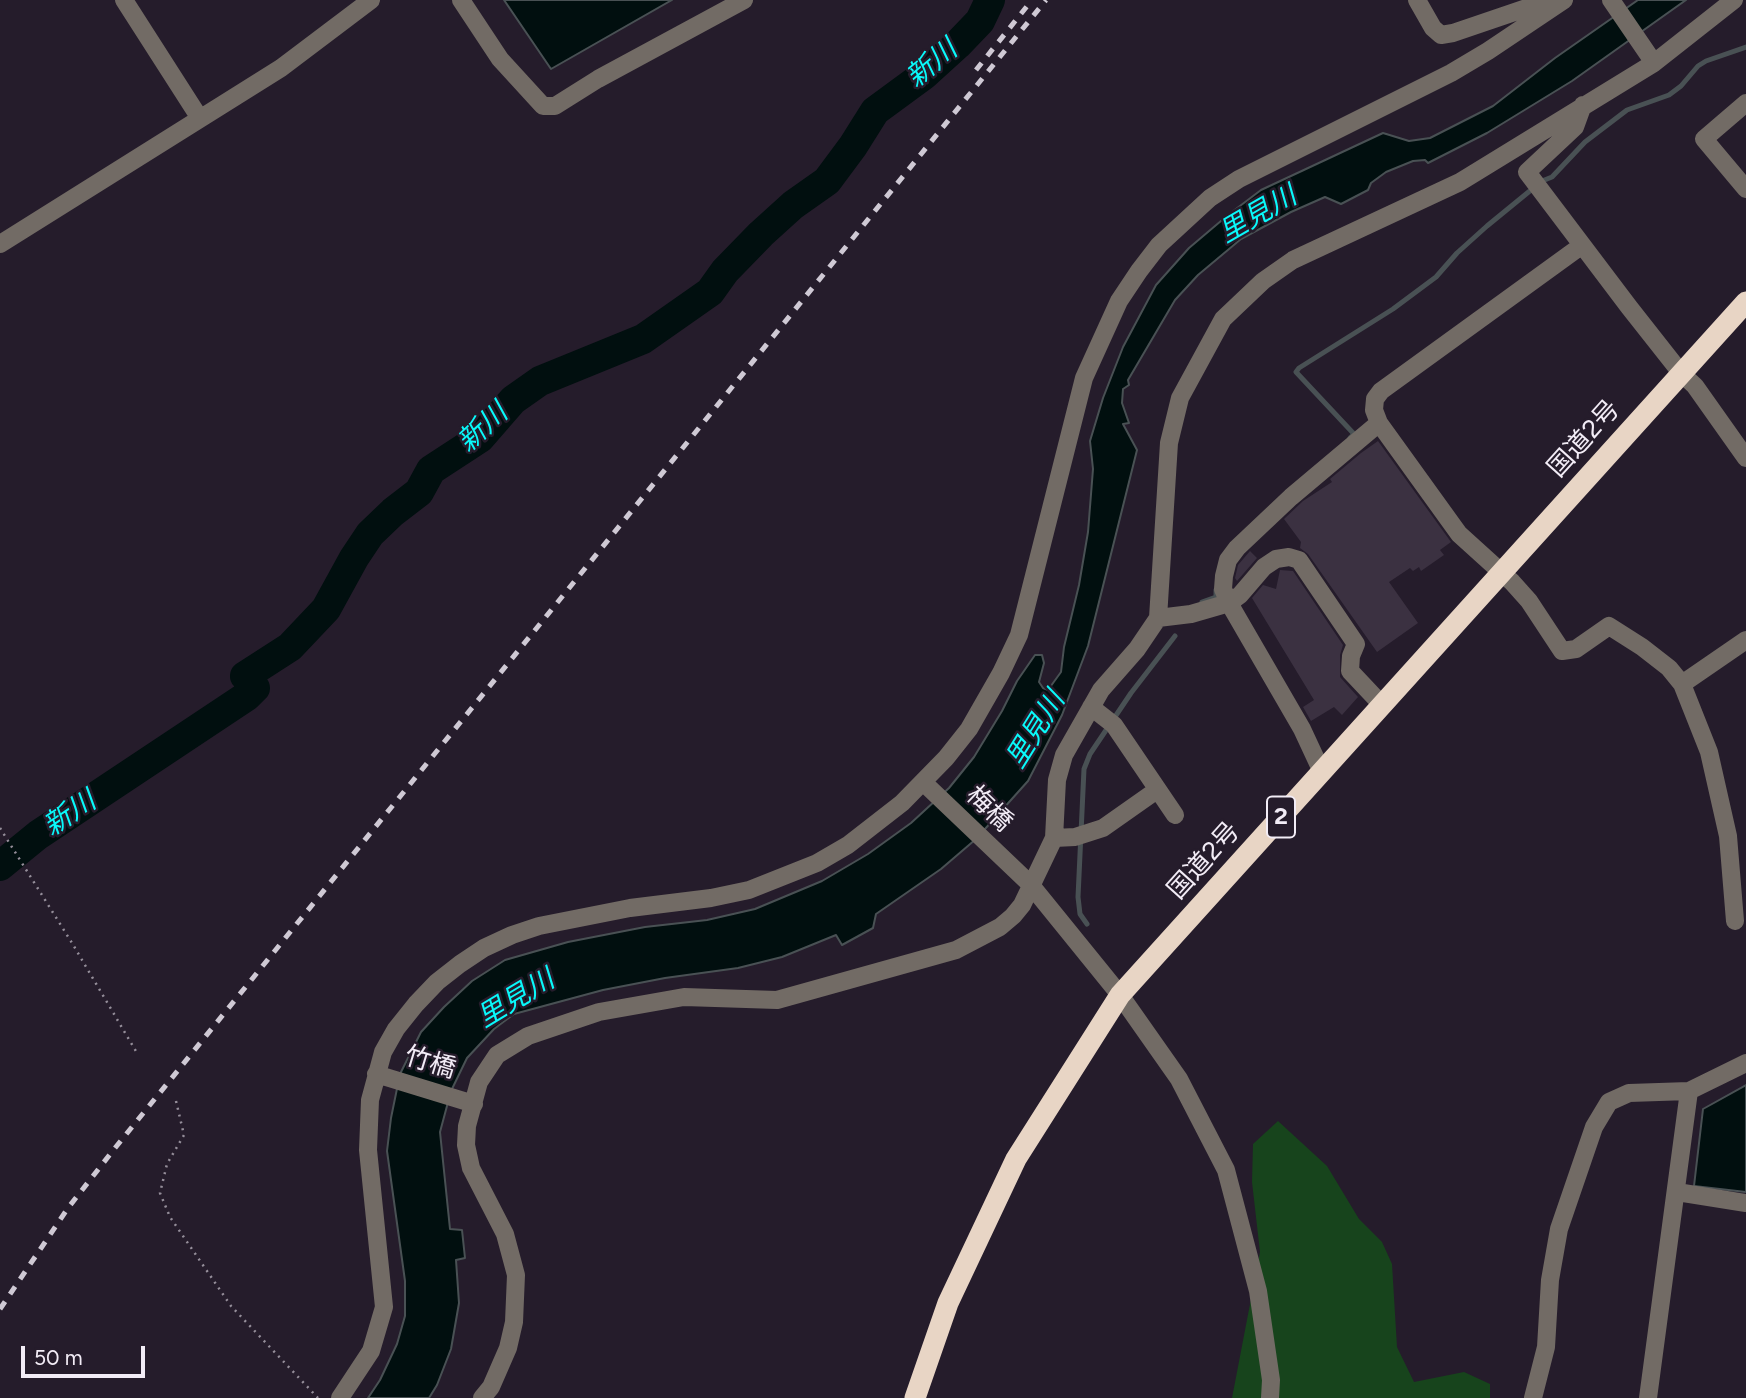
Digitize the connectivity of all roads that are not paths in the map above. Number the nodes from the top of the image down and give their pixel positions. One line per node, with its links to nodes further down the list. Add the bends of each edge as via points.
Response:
1 (124, 0): 13 (street)
2 (371, 0): 13 (street, via 281,68)
3 (461, 0): 4 (street, via 500,60 543,106 555,106)
4 (744, 0)
5 (1417, 0): 6 (street, via 1441,35)
6 (1550, 0)
7 (1564, 0): 29 (street, via 1451,73 1239,179 1183,222 1153,254 1119,301 1084,378 1019,635 969,729)
8 (1611, 0): 10 (street)
9 (1734, 0): 10 (street)
10 (1651, 59): 12 (street)
11 (1746, 103): 14 (street, via 1704,139)
12 (1583, 105): 16 (street, via 1576,127 1527,172); 23 (street, via 1460,182 1293,260 1223,319 1180,398 1169,443)
13 (200, 117): 15 (street)
14 (1746, 189)
15 (0, 244)
16 (1581, 246): 18 (street); 19 (street, via 1381,390 1374,410)
17 (1746, 302): 18 (highway, 国道2号 / 2)
18 (1681, 373): 20 (street); 21 (highway, 国道2号 / 2)
19 (1379, 423): 21 (street, via 1459,534); 22 (street, via 1237,548 1224,576)
20 (1746, 458)
21 (1503, 571): 25 (street, via 1562,651 1576,649 1609,626 1669,668); 26 (highway, 国道2号 / 2)
22 (1229, 603): 23 (street); 26 (street, via 1276,559 1298,560 1356,643 1350,671); 28 (street)
23 (1158, 618): 27 (street)
24 (1746, 640): 25 (street)
25 (1682, 684): 34 (street, via 1709,752 1725,824)
26 (1382, 705): 28 (highway, 国道2号 / 2)
27 (1091, 707): 30 (street, via 1110,722); 32 (street, via 1057,780)
28 (1322, 772): 35 (highway, 国道2号 / 2)
29 (926, 784): 33 (street, 梅橋); 37 (street, via 848,845 750,890 539,926 484,948 437,982 416,1004 383,1052)
30 (1157, 790): 31 (street); 32 (street, via 1103,828)
31 (1175, 815)
32 (1054, 838): 33 (street)
33 (1024, 879): 35 (street, 梅橋); 39 (street, via 1022,905 1013,916 956,950 777,1000 684,997 599,1012 528,1036 497,1055)
34 (1735, 921)
35 (1120, 995): 44 (highway, 国道2号 / 2, via 1016,1159 948,1303); 45 (street, 梅橋, via 1179,1079 1226,1170 1258,1291)
36 (1746, 1063): 38 (street)
37 (379, 1075): 39 (street, 竹橋); 42 (street, via 368,1123 368,1150 384,1307 371,1352)
38 (1689, 1091): 40 (street); 46 (street, via 1629,1093 1608,1102 1594,1127 1559,1229 1546,1347)
39 (468, 1102): 43 (street, via 466,1145 471,1168 505,1234 516,1275 508,1348)
40 (1677, 1192): 41 (street); 47 (street)
41 (1746, 1202)
42 (340, 1398)
43 (482, 1398)
44 (915, 1398)
45 (1270, 1398)
46 (1534, 1398)
47 (1648, 1398)

